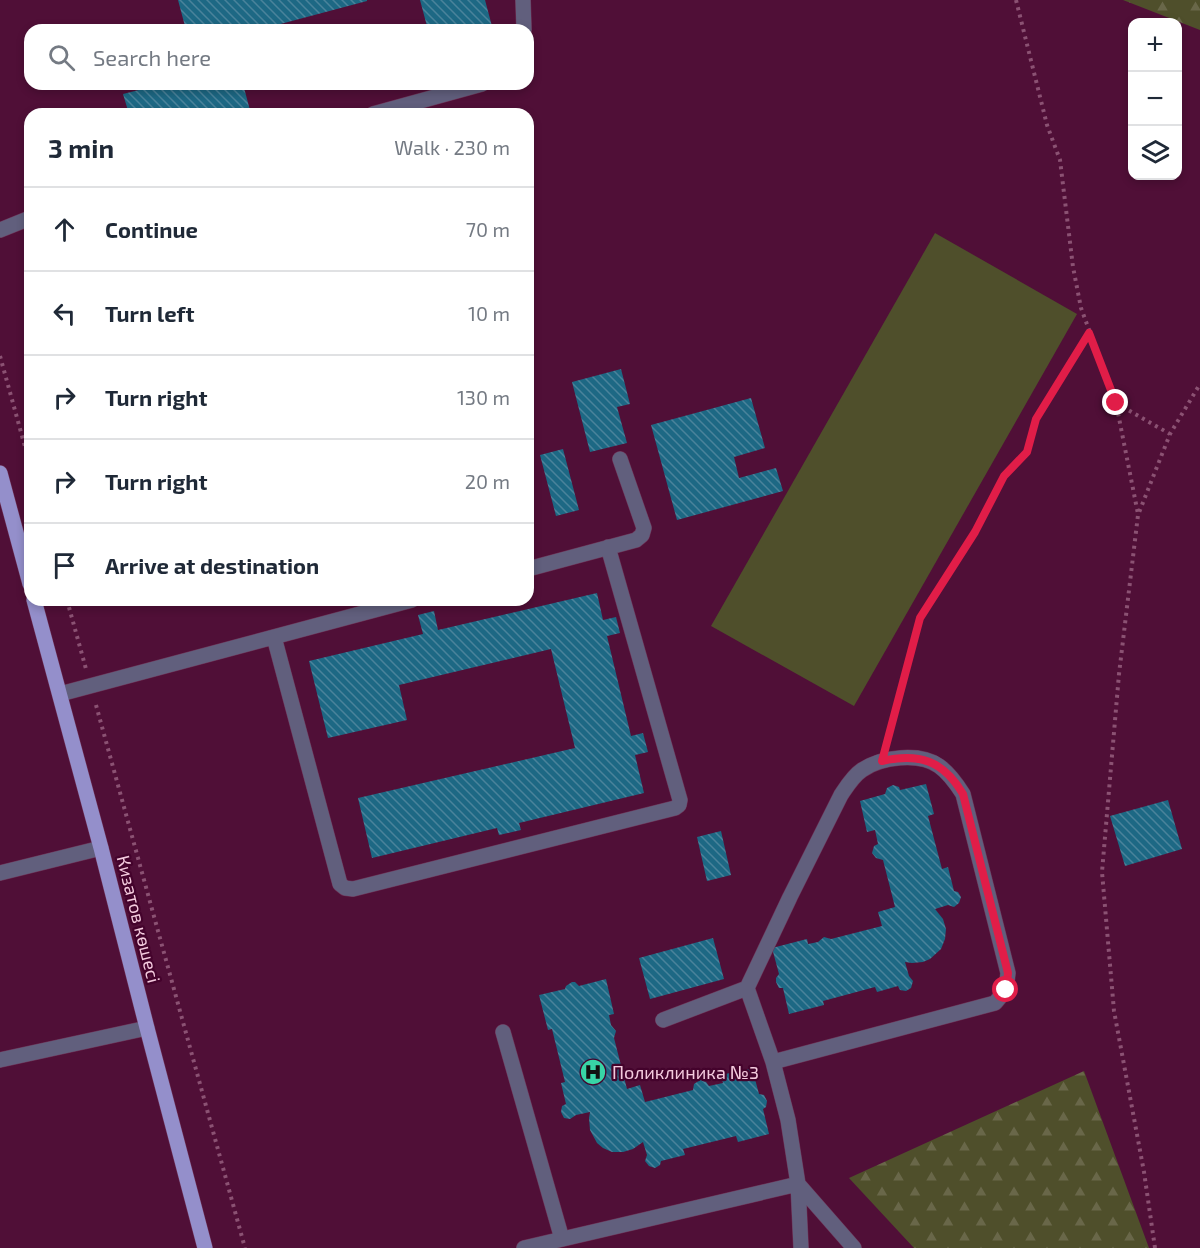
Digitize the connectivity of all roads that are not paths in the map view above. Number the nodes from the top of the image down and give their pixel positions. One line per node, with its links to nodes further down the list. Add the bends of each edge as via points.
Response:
1 (523, 0): 2 (street)
2 (524, 24)
3 (460, 90): 4 (street)
4 (395, 108)
5 (24, 220): 6 (street)
6 (0, 230)
7 (620, 459): 9 (street, via 644,528 636,540)
8 (0, 473): 10 (main road)
9 (608, 548): 11 (street); 14 (street, via 680,800 675,808 345,888 340,884)
10 (24, 562)
11 (534, 567)
12 (36, 606): 15 (main road, Кизатов көшесі)
13 (390, 606): 14 (street)
14 (274, 637): 15 (street)
15 (60, 694): 16 (main road, Кизатов көшесі)
16 (101, 848): 17 (street); 20 (main road, Кизатов көшесі)
17 (0, 873)
18 (747, 988): 19 (street); 23 (street); 23 (street, via 850,781 863,769 896,758 927,760 949,774 963,794 1008,973 1006,990 995,1003)
19 (663, 1020)
20 (147, 1028): 22 (street); 26 (main road, Кизатов көшесі)
21 (503, 1032): 25 (street)
22 (0, 1060)
23 (773, 1062): 24 (street, via 788,1120)
24 (798, 1184): 25 (street); 28 (street); 29 (street)
25 (562, 1239): 27 (street)
26 (205, 1248)
27 (524, 1248)
28 (801, 1248)
29 (854, 1248)

